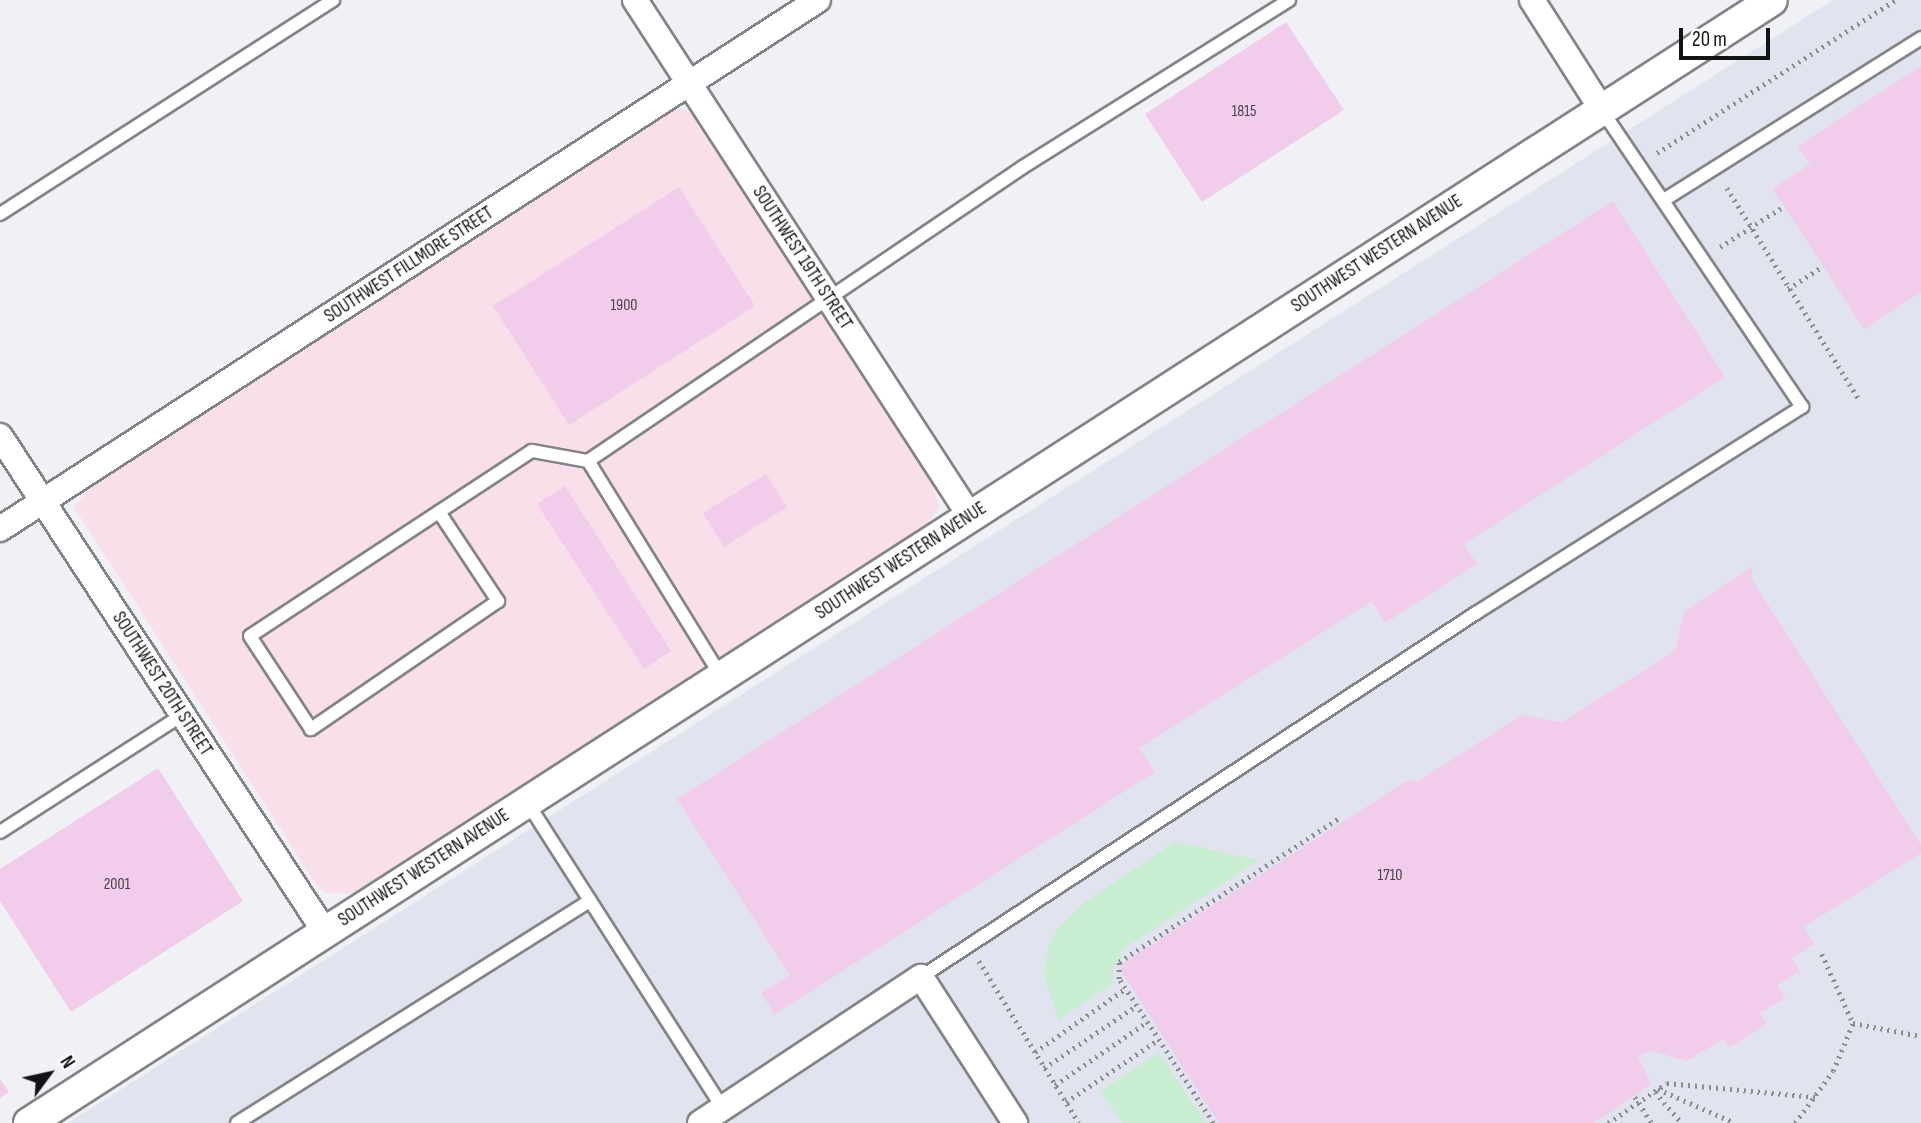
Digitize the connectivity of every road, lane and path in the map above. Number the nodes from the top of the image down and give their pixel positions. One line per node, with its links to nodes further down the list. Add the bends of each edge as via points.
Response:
1 (332, 0): 15 (lane)
2 (635, 0): 9 (street, SOUTHWEST 19TH STREET)
3 (818, 0): 9 (street, SOUTHWEST FILLMORE STREET)
4 (1289, 0): 20 (lane, via 1023,167)
5 (1532, 0): 10 (street)
6 (1772, 0): 10 (street, SOUTHWEST WESTERN AVENUE)
7 (1895, 0): 11 (path)
8 (1921, 38): 13 (lane)
9 (689, 84): 20 (street, SOUTHWEST 19TH STREET); 24 (street, SOUTHWEST FILLMORE STREET)
10 (1602, 110): 13 (lane); 26 (street, SOUTHWEST WESTERN AVENUE)
11 (1657, 153)
12 (1724, 190): 16 (path)
13 (1664, 200): 35 (lane, via 1802,407 1476,613)
14 (1784, 206): 16 (path)
15 (0, 214)
16 (1749, 229): 17 (path); 19 (path)
17 (1720, 247)
18 (1823, 266): 19 (path)
19 (1788, 289): 21 (path)
20 (830, 300): 23 (lane); 26 (street, SOUTHWEST 19TH STREET)
21 (1859, 399)
22 (0, 436): 24 (street, SOUTHWEST 20TH STREET)
23 (589, 461): 25 (lane, via 532,451); 28 (lane)
24 (42, 502): 27 (street, SOUTHWEST FILLMORE STREET); 29 (street, SOUTHWEST 20TH STREET)
25 (439, 512): 25 (lane, via 250,636 311,729 498,601)
26 (970, 516): 28 (street, SOUTHWEST WESTERN AVENUE)
27 (0, 529)
28 (722, 677): 30 (street, SOUTHWEST WESTERN AVENUE)
29 (182, 715): 32 (lane); 34 (street, SOUTHWEST 20TH STREET)
30 (527, 802): 33 (lane); 34 (street, SOUTHWEST WESTERN AVENUE)
31 (1340, 817): 38 (path, via 1125,956 1117,969)
32 (0, 832)
33 (590, 901): 52 (lane); 55 (lane)
34 (325, 932): 54 (street, SOUTHWEST WESTERN AVENUE)
35 (972, 948): 37 (lane); 44 (path)
36 (1822, 954): 41 (path)
37 (921, 978): 52 (street); 57 (street)
38 (1125, 989): 39 (path); 44 (path)
39 (1136, 1005): 40 (path); 45 (path)
40 (1147, 1022): 43 (path); 46 (path)
41 (1853, 1023): 42 (path); 49 (path)
42 (1921, 1036)
43 (1158, 1040): 50 (path); 59 (path)
44 (1035, 1052): 45 (path)
45 (1044, 1068): 46 (path)
46 (1055, 1085): 50 (path)
47 (1656, 1091): 49 (path, via 1659,1084 1679,1083); 51 (path); 63 (path); 64 (path)
48 (1635, 1097): 51 (path)
49 (1816, 1097): 65 (path)
50 (1066, 1102): 58 (path)
51 (1639, 1103): 53 (path); 62 (path)
52 (723, 1108): 56 (street)
53 (1617, 1117): 60 (path); 61 (path)
54 (29, 1123)
55 (237, 1123)
56 (700, 1123)
57 (1015, 1123)
58 (1079, 1123)
59 (1213, 1123)
60 (1608, 1123)
61 (1621, 1123)
62 (1652, 1123)
63 (1682, 1123)
64 (1735, 1123)
65 (1795, 1123)

